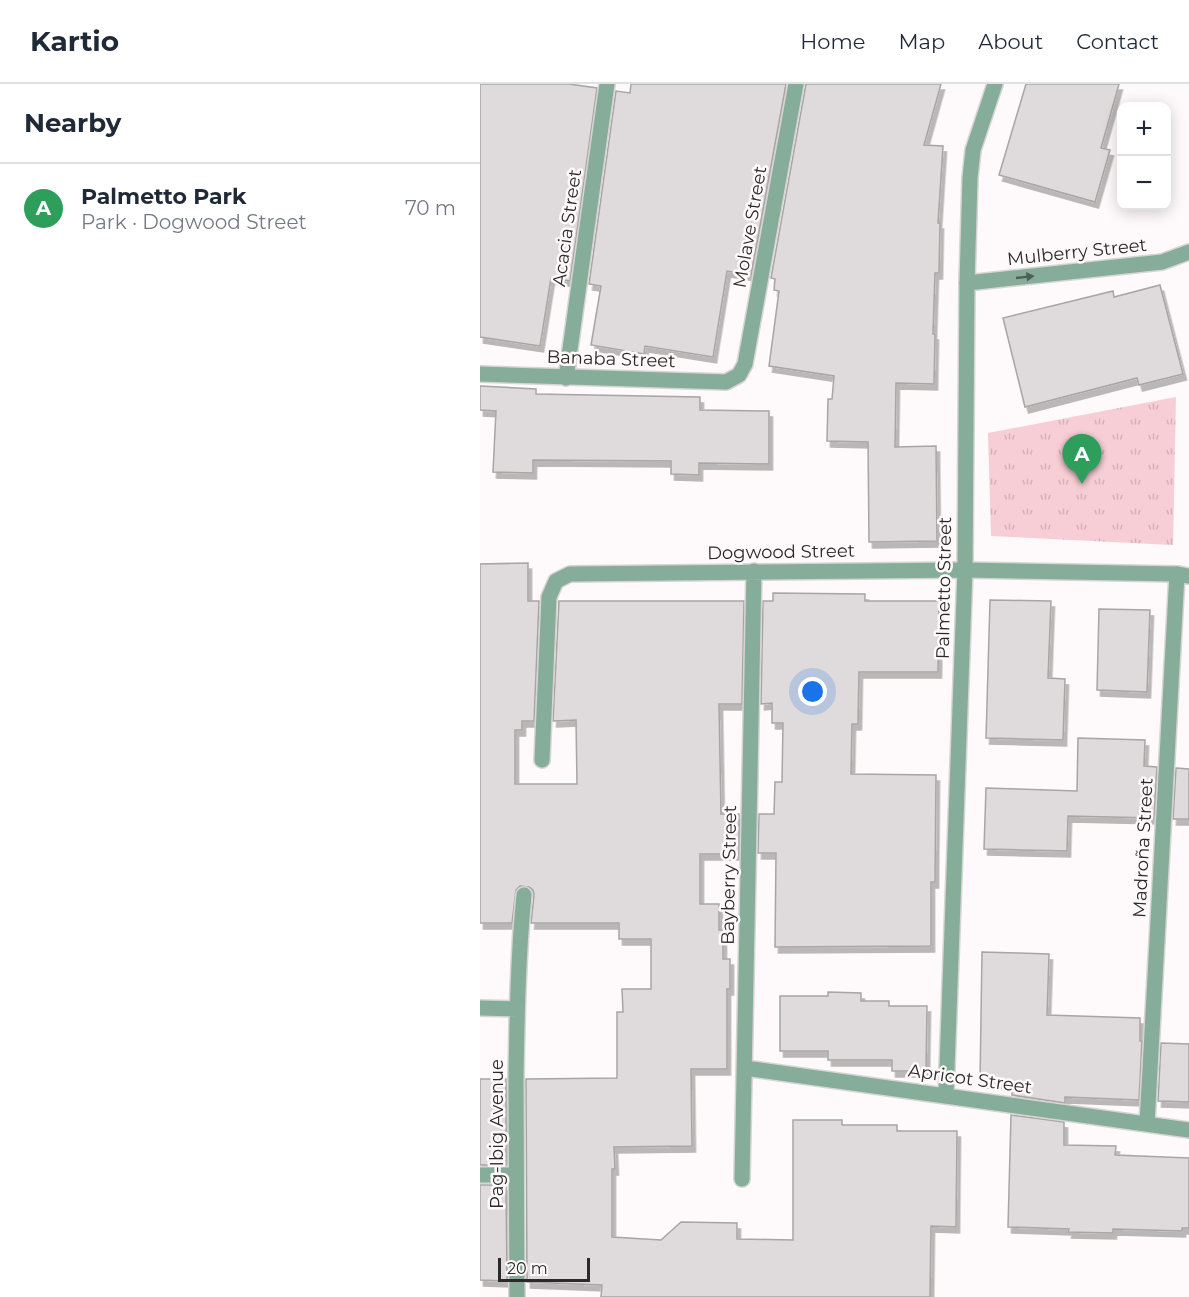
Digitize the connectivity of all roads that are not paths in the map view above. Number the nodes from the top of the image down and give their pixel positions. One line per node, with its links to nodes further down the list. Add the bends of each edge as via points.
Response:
1 (607, 84): 8 (street, Acacia Street)
2 (796, 84): 7 (street, Molave Street, via 745,364)
3 (995, 84): 5 (street, Palmetto Street, via 973,150)
4 (1189, 252): 5 (street, Mulberry Street, one-way to 4, via 1162,262)
5 (967, 283): 9 (street, Palmetto Street)
6 (480, 374): 8 (street, Banaba Street)
7 (739, 375): 8 (street, Banaba Street, via 726,382)
8 (566, 378)
9 (965, 570): 10 (street, Dogwood Street); 11 (street, Dogwood Street); 17 (street, Palmetto Street)
10 (754, 571): 12 (street, Dogwood Street, via 570,574 556,581 549,597); 16 (street, Bayberry Street)
11 (1183, 575): 18 (street, Madroña Street)
12 (542, 760)
13 (524, 895): 15 (street, Pag-Ibig Avenue)
14 (480, 1008): 15 (street)
15 (517, 1009): 21 (street, Pag-Ibig Avenue)
16 (745, 1068): 17 (street, Apricot Street); 22 (street, Bayberry Street)
17 (946, 1096): 18 (street, Apricot Street)
18 (1147, 1124): 19 (street, Apricot Street)
19 (1189, 1130)
20 (480, 1175): 21 (street)
21 (515, 1175): 23 (street, Pag-Ibig Avenue)
22 (742, 1179)
23 (517, 1297)

